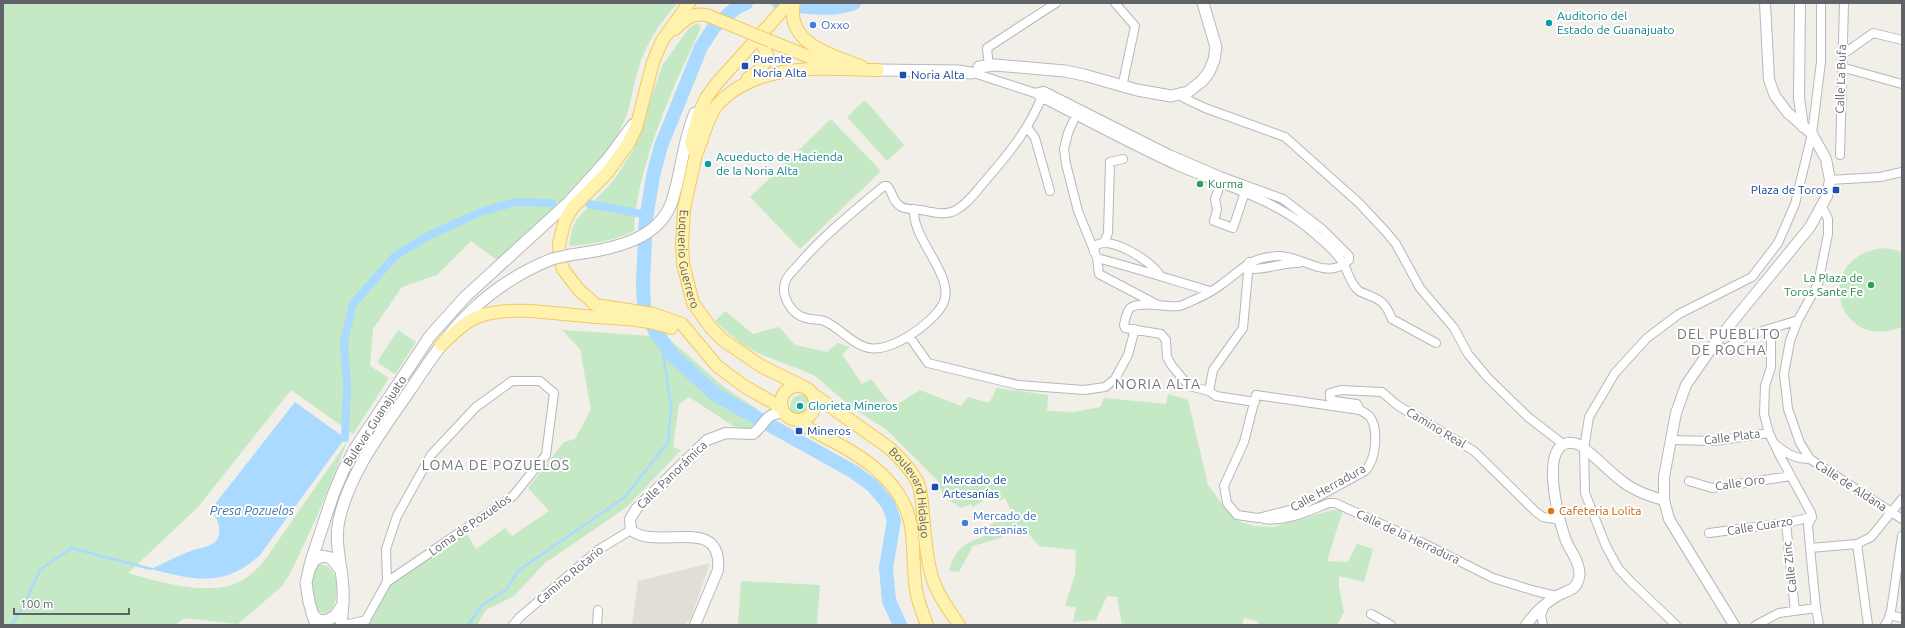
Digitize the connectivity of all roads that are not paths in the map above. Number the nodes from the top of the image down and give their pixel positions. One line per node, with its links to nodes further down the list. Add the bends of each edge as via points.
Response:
1 (689, 3): 14 (main road, Euquerio Guerrero, via 671,26)
2 (789, 3): 18 (main road, Euquerio Guerrero)
3 (1056, 3): 17 (street, via 987,48)
4 (1115, 3): 20 (street, via 1135,26)
5 (1203, 3): 22 (main road, via 1216,47 1214,60 1202,81 1188,92)
6 (1765, 3): 27 (street, via 1769,80 1782,106)
7 (1800, 3): 27 (street, via 1799,98)
8 (1821, 3): 28 (street, via 1821,62)
9 (1844, 3): 13 (street, Calle La Bufa)
10 (793, 9): 16 (main road, via 800,32 814,48 824,54)
11 (1902, 40): 13 (street, via 1873,33)
12 (766, 43): 14 (main road, bridge, via 733,25 702,13 684,20 673,31); 16 (main road, via 824,63); 25 (main road, via 764,65 717,98 712,104)
13 (1842, 55): 15 (street, Calle La Bufa)
14 (655, 58): 23 (main road, Euquerio Guerrero)
15 (1841, 67): 19 (street); 30 (street, Calle La Bufa)
16 (872, 69): 17 (main road); 25 (main road, via 802,70 769,75 751,82 727,97)
17 (977, 69): 20 (main road, via 1065,71); 21 (street)
18 (716, 83): 29 (main road, Euquerio Guerrero, via 699,114 691,143); 53 (main road, Bulevar Guanajuato, bridge, via 691,122 685,137 673,198 662,220 652,230 638,238 606,248 552,259 524,271 491,294 464,318)
19 (1902, 84)
20 (1122, 87): 22 (main road, via 1171,96)
21 (1040, 94): 24 (street); 26 (street); 41 (street, via 1169,154 1283,199 1342,248 1349,256 1349,260)
22 (1180, 94): 64 (street, via 1205,108 1285,137 1359,203 1396,244 1420,288 1454,328 1473,360 1488,378 1550,436)
23 (640, 112): 49 (main road, Euquerio Guerrero, via 636,128 619,158 607,174 573,207 565,220 559,244 560,260 563,269 586,298 596,305 653,314 682,324); 82 (main road, Bulevar Guanajuato, via 632,128 593,177 465,297 430,336 356,447 343,471)
24 (1076, 115): 34 (street, via 1138,147); 40 (street, via 1064,149 1066,164 1078,210)
25 (711, 116): 29 (main road)
26 (1027, 127): 35 (street, via 1036,138); 38 (street, via 1006,157 961,207 955,211 941,213)
27 (1803, 127): 28 (street)
28 (1812, 134): 33 (street, via 1826,159); 65 (street, via 1795,204 1778,243 1752,277 1679,314 1647,338 1615,373 1589,417)
29 (696, 154): 54 (main road, Euquerio Guerrero, via 684,209 683,264 693,303 723,340 761,366)
30 (1840, 155)
31 (1123, 159): 39 (street, via 1110,162 1108,233)
32 (1902, 172): 33 (street, via 1880,177)
33 (1830, 180): 37 (street)
34 (1221, 183): 36 (street); 36 (street, via 1215,199 1214,221 1233,228)
35 (1050, 191)
36 (1245, 192): 41 (street, via 1303,224)
37 (1822, 206): 46 (street, Calle de Aldana, via 1828,219 1828,234 1818,284); 52 (street, via 1810,227)
38 (914, 209): 50 (street, via 913,217 946,288 943,303); 50 (street, via 899,206 890,190 884,186 816,244 786,281 785,297 800,316 824,320 865,347 882,348 898,343)
39 (1104, 243): 40 (street, via 1096,245); 43 (street, via 1119,246 1147,262)
40 (1095, 255): 43 (street); 45 (street, via 1099,274)
41 (1344, 264): 42 (street, via 1336,268 1316,268 1293,257 1278,256); 51 (street, via 1347,276 1359,291 1379,299 1387,306 1392,319)
42 (1247, 266): 44 (street); 55 (street, via 1242,328 1213,370)
43 (1162, 277): 44 (street)
44 (1210, 291): 45 (street, via 1178,306)
45 (1158, 305): 47 (street, via 1129,309 1124,325 1125,328)
46 (1798, 320): 48 (street); 66 (street, Calle de Aldana, via 1790,341 1784,374 1785,394 1793,427)
47 (1135, 328): 50 (street, via 1128,355 1115,379 1105,387 1084,390 1018,385 928,364); 55 (street, via 1160,334 1166,340 1172,366 1184,381 1189,386)
48 (1771, 329): 52 (street, via 1739,340 1729,348 1723,349); 61 (street, Calle de Aldana, via 1771,367 1764,398 1764,414)
49 (691, 335): 53 (main road, via 641,321 538,312 494,313 464,324); 58 (main road, via 717,366)
50 (908, 336)
51 (1436, 343)
52 (1715, 343): 62 (street, via 1686,385 1680,399)
53 (441, 345): 83 (main road, Bulevar Guanajuato, via 375,442 352,484 337,535)
54 (802, 386): 56 (main road); 58 (main road, via 792,387 784,394)
55 (1208, 390): 57 (street, via 1216,396)
56 (814, 395): 60 (main road, via 815,409); 103 (main road, Boulevard Hidalgo, via 888,448 913,475 921,495 926,550 932,578 937,591)
57 (1254, 402): 59 (street, via 1256,395); 73 (street, Calle Herradura, via 1244,442 1224,486 1227,503 1237,515)
58 (783, 410): 60 (main road, via 791,419); 77 (street, Calle Panorámica, via 767,418 753,434 726,433 707,440 633,513 630,519)
59 (1360, 410): 73 (street, Calle Herradura, via 1369,416 1375,427 1373,458 1365,471 1298,508); 75 (street, Camino Real, via 1357,404 1334,401 1330,398 1330,393 1341,390 1382,392 1397,405 1474,452 1536,512 1543,517)
60 (801, 420): 102 (main road, Boulevard Hidalgo, via 808,428 871,465 897,490 911,525 916,591)
61 (1769, 432): 62 (street, Calle Plata, via 1714,441); 63 (street, Calle de Aldana)
62 (1671, 440): 70 (street, via 1664,477)
63 (1774, 443): 66 (street, Calle de Aldana, via 1790,456); 67 (street, Calle de Aldana)
64 (1563, 444): 65 (street, via 1572,442); 75 (street, via 1558,449 1554,461 1554,484)
65 (1584, 449): 70 (street, via 1625,485); 107 (street, via 1585,493 1606,546 1618,568)
66 (1810, 459): 71 (street, Calle de Aldana)
67 (1791, 476): 68 (street, Calle Oro, via 1712,488); 72 (street, Calle de Aldana)
68 (1689, 480)
69 (1902, 499): 71 (street, Calle de Aldana)
70 (1664, 500): 108 (street, via 1674,529)
71 (1892, 512): 74 (street); 80 (street, Calle de Aldana, via 1871,537)
72 (1812, 517): 76 (street, Calle Cuarzo); 81 (street, via 1808,524)
73 (1258, 518): 86 (street, Calle de la Herradura, via 1289,518 1335,503 1493,578)
74 (1902, 519)
75 (1560, 520): 86 (street, via 1580,573 1575,586)
76 (1786, 523): 78 (street, Calle Cuarzo); 91 (street, Calle Zinc)
77 (631, 530): 99 (street, Camino Rotario, via 598,550); 101 (street, via 641,537 651,539 698,537 716,549 718,570)
78 (1709, 533)
79 (1902, 536): 85 (street)
80 (1857, 544): 81 (street, Calle de Aldana); 111 (street)
81 (1810, 548): 89 (street)
82 (309, 569): 83 (main road, via 314,560 322,556 334,560); 92 (main road, Bulevar Guanajuato, via 306,583)
83 (341, 570): 87 (main road, Bulevar Guanajuato)
84 (387, 582): 84 (street, Loma de Pozuelos, via 514,496 546,455 554,393 540,381 512,381 476,407 431,455 397,516 386,549); 96 (street)
85 (1898, 584): 94 (street)
86 (1557, 596): 88 (street)
87 (343, 605): 92 (main road, via 330,620 322,620); 97 (main road, Bulevar Guanajuato)
88 (1545, 605): 105 (street); 106 (street, via 1541,615)
89 (1816, 608): 91 (street); 110 (street)
90 (598, 610): 100 (street)
91 (1795, 611): 109 (street, via 1779,613)
92 (312, 614): 98 (main road, Bulevar Guanajuato)
93 (1371, 614): 104 (street)
94 (1890, 615): 95 (street); 112 (street)
95 (1902, 618)
96 (364, 622): 97 (street)
97 (341, 624)
98 (316, 625)
99 (514, 625)
100 (597, 625)
101 (695, 625)
102 (927, 625)
103 (959, 625)
104 (1391, 625)
105 (1526, 625)
106 (1543, 625)
107 (1676, 625)
108 (1734, 625)
109 (1756, 625)
110 (1820, 625)
111 (1868, 625)
112 (1885, 625)

